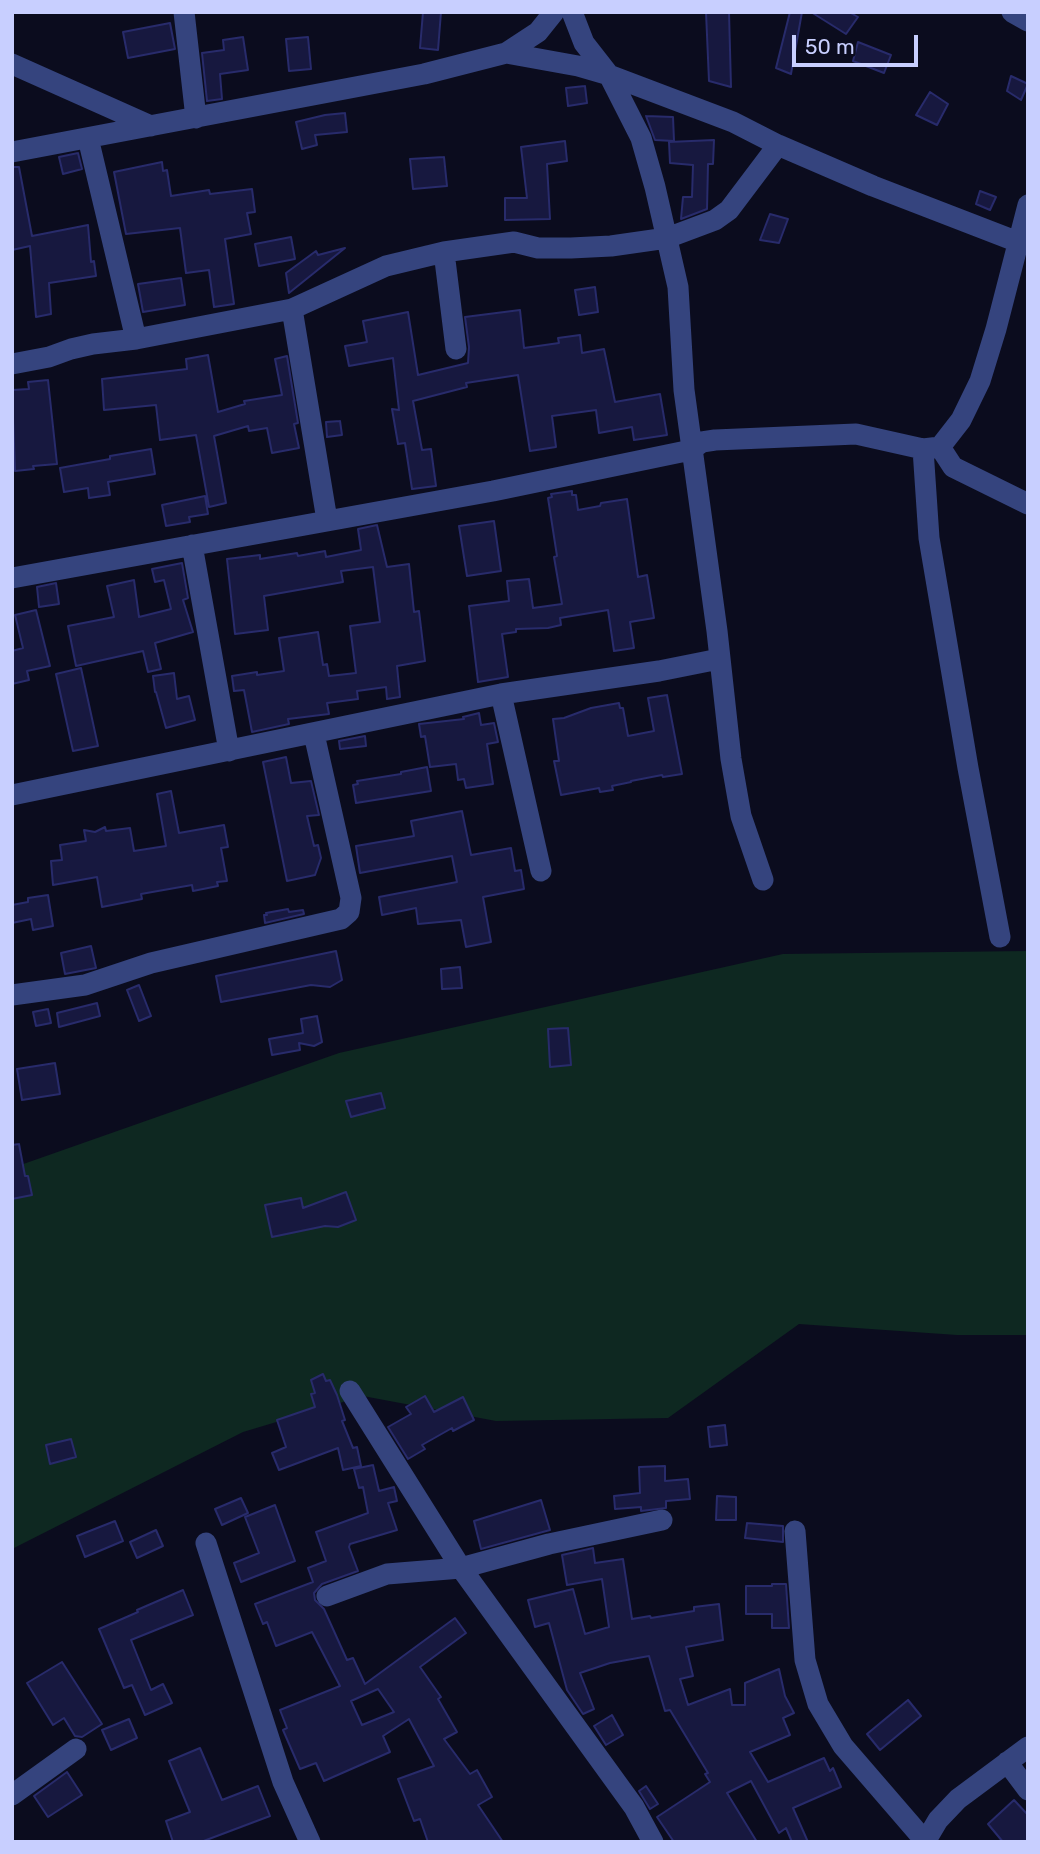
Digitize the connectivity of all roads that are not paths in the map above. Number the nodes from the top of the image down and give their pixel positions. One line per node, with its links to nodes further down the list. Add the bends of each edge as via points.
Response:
1 (184, 12): 9 (street)
2 (572, 12): 8 (street, via 584,43)
3 (1012, 12): 5 (street)
4 (545, 15): 6 (street, via 538,32)
5 (1028, 21)
6 (506, 53): 8 (street); 9 (street, via 424,74)
7 (12, 64): 10 (street)
8 (609, 75): 12 (street, via 733,122); 15 (street, via 640,138)
9 (196, 118): 10 (street)
10 (151, 126): 11 (street)
11 (88, 138): 13 (street); 19 (street)
12 (778, 145): 15 (street, via 729,210); 16 (street)
13 (12, 152)
14 (1028, 205): 16 (street)
15 (667, 238): 17 (street, via 571,248 514,242); 23 (street, via 678,287)
16 (1023, 243): 22 (street, via 980,381 961,420)
17 (444, 252): 18 (street, via 386,266); 20 (street)
18 (292, 309): 19 (street); 25 (street)
19 (136, 339): 21 (street, via 71,349)
20 (456, 349)
21 (12, 365)
22 (932, 448): 23 (street, via 856,434 715,440); 24 (street, via 953,467); 35 (street, via 929,538)
23 (691, 450): 25 (street); 28 (street)
24 (1028, 504)
25 (327, 520): 26 (street)
26 (192, 545): 27 (street); 31 (street)
27 (12, 578)
28 (719, 659): 29 (street); 34 (street, via 741,816)
29 (501, 694): 30 (street); 33 (street)
30 (314, 734): 31 (street); 36 (street, via 351,898 349,912 341,919 151,963 85,985)
31 (229, 751): 32 (street)
32 (12, 795)
33 (541, 871)
34 (763, 880)
35 (1000, 937)
36 (12, 995)
37 (351, 1391): 41 (street)
38 (662, 1520): 41 (street)
39 (794, 1531): 48 (street, via 805,1660 818,1704 843,1746)
40 (206, 1543): 49 (street, via 284,1782)
41 (461, 1568): 42 (street, via 387,1574); 50 (street, via 634,1807)
42 (327, 1596)
43 (1028, 1747): 45 (street)
44 (76, 1749): 47 (street)
45 (1007, 1762): 46 (street); 48 (street, via 958,1799)
46 (1028, 1790)
47 (12, 1795)
48 (925, 1841)
49 (310, 1842)
50 (653, 1842)

